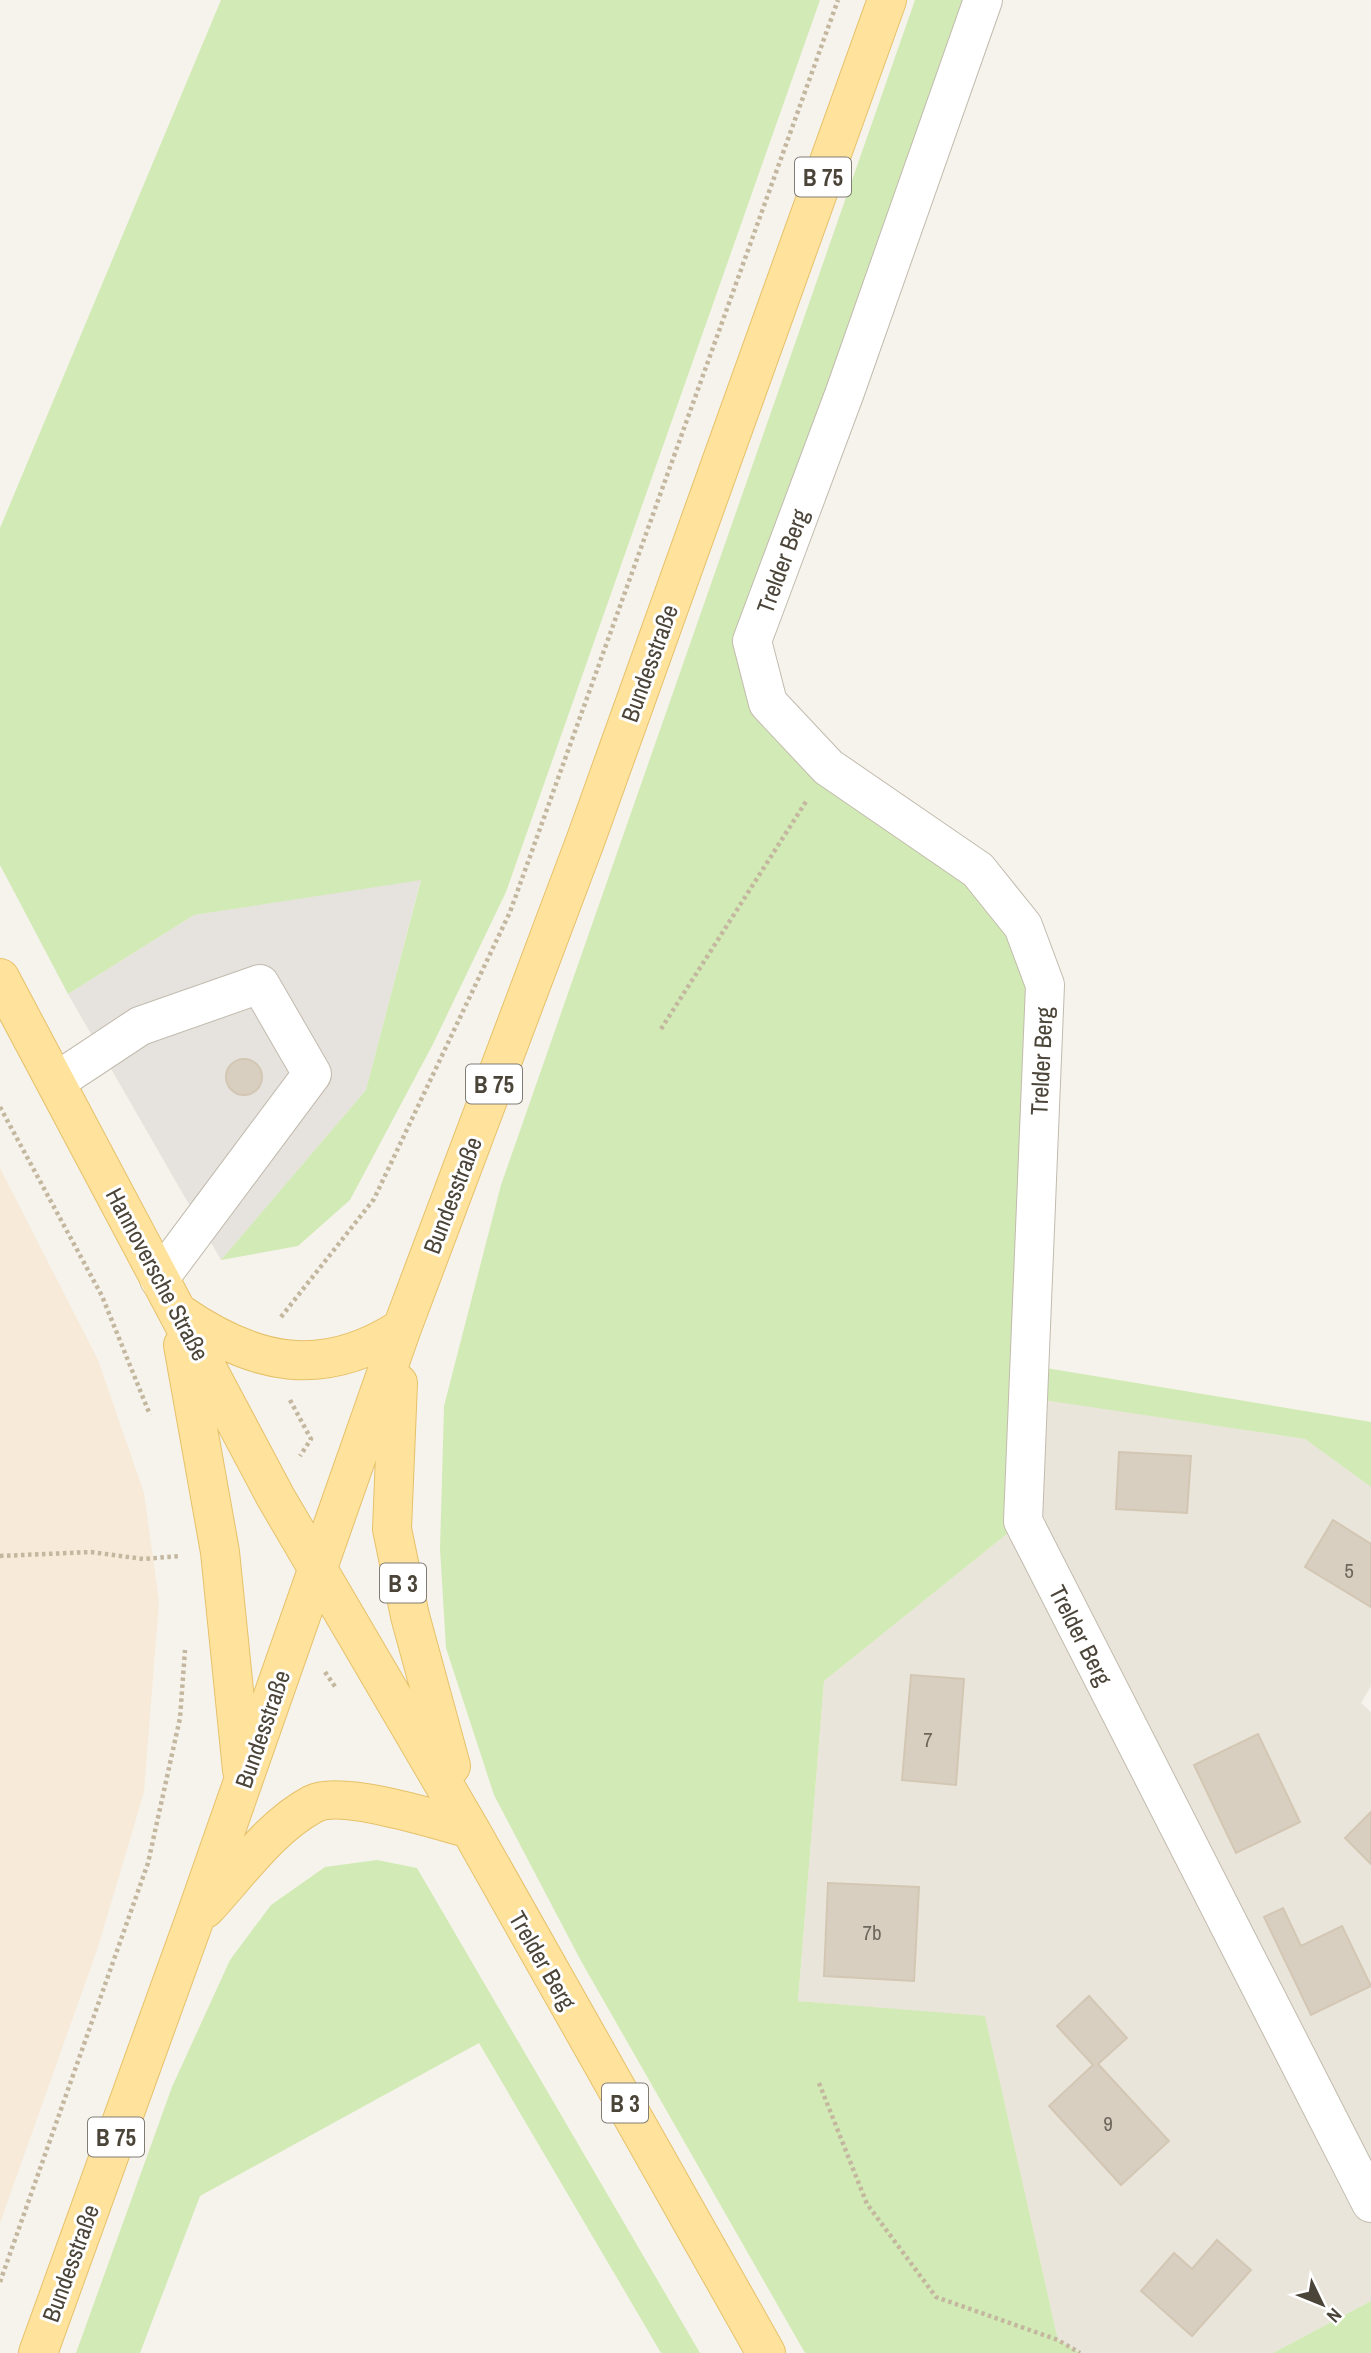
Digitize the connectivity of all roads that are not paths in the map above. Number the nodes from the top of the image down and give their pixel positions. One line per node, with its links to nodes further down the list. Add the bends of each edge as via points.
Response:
1 (887, 0): 7 (main road, Bundesstraße / B 75, via 586,839)
2 (983, 0): 12 (street, Trelder Berg, via 752,641 768,703 828,767 978,870 1023,926 1045,985 1023,1521)
3 (0, 978): 4 (main road, Hannoversche Straße / B 3)
4 (57, 1081): 5 (main road, Hannoversche Straße / B 3); 5 (street, via 140,1026 260,984 312,1074)
5 (159, 1279): 6 (main road, Hannoversche Straße / B 3)
6 (178, 1312): 7 (main road, via 217,1339 273,1357 313,1360 373,1347); 8 (main road, Hannoversche Straße / B 3, via 260,1470); 9 (main road, B 3, via 220,1552)
7 (402, 1328): 8 (main road, Bundesstraße / B 75); 10 (main road, B 3, via 392,1529 434,1710)
8 (318, 1569): 9 (main road, Bundesstraße / B 75); 10 (main road, Trelder Berg / B 3)
9 (243, 1781): 11 (main road, Bundesstraße / B 75)
10 (470, 1829): 11 (main road, B 75, via 366,1804 315,1802 283,1826); 14 (main road, Trelder Berg / B 3)
11 (194, 1921): 13 (main road, Bundesstraße / B 75)
12 (1371, 2203)
13 (38, 2353)
14 (766, 2353)

